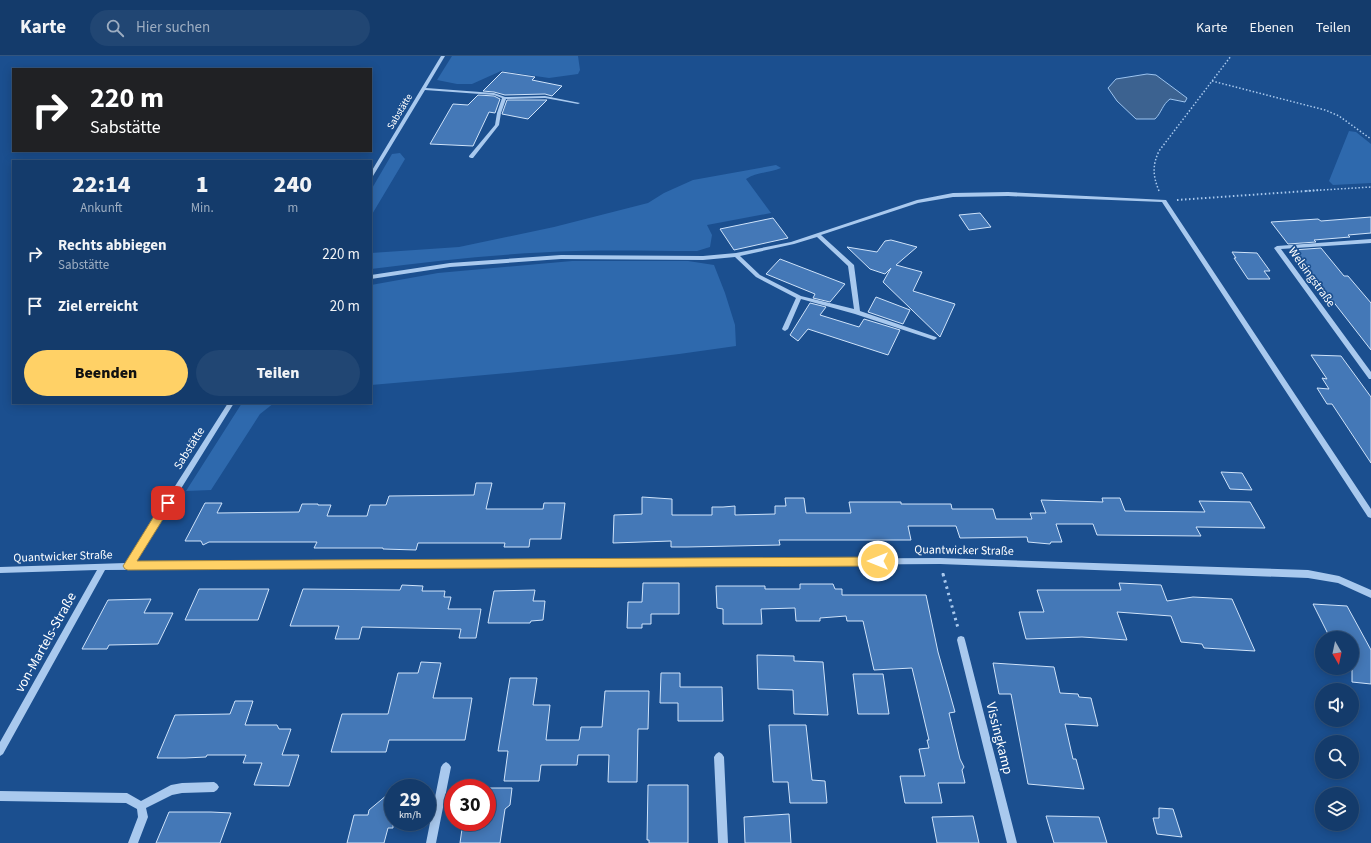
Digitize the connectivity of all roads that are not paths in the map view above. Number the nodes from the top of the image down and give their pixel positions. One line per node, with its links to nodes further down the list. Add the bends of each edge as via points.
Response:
1 (444, 56): 2 (street, Sabstätte)
2 (424, 88): 3 (street, via 494,94); 6 (street, Sabstätte)
3 (504, 98): 4 (street, via 545,97); 5 (street, via 497,125)
4 (578, 103)
5 (471, 157)
6 (372, 174)
7 (818, 235): 9 (street, via 792,244); 12 (street, via 851,265); 17 (street, via 917,202 953,195 1008,194 1164,201)
8 (1371, 241): 15 (street, Welsingstraße, via 1277,248)
9 (736, 255): 10 (street, via 703,258 560,257 450,264); 11 (street, via 758,276)
10 (372, 277)
11 (799, 297): 12 (street); 13 (street)
12 (857, 312): 14 (street)
13 (785, 330)
14 (934, 338)
15 (1371, 377)
16 (230, 404): 18 (street, Sabstätte)
17 (1371, 515)
18 (128, 566): 19 (street, Quantwicker Straße); 21 (street, Quantwicker Straße, via 940,561 1308,574 1339,580)
19 (103, 567): 20 (street, Quantwicker Straße); 23 (street, von-Martels-Straße)
20 (0, 570)
21 (1371, 594)
22 (961, 640): 32 (street, Vissingkamp)
23 (0, 751)
24 (719, 757): 31 (street)
25 (446, 767): 30 (street)
26 (214, 787): 28 (street, via 171,790)
27 (0, 796): 28 (street, via 127,798)
28 (142, 806): 29 (street, via 143,818)
29 (133, 843)
30 (431, 843)
31 (723, 843)
32 (1012, 843)

